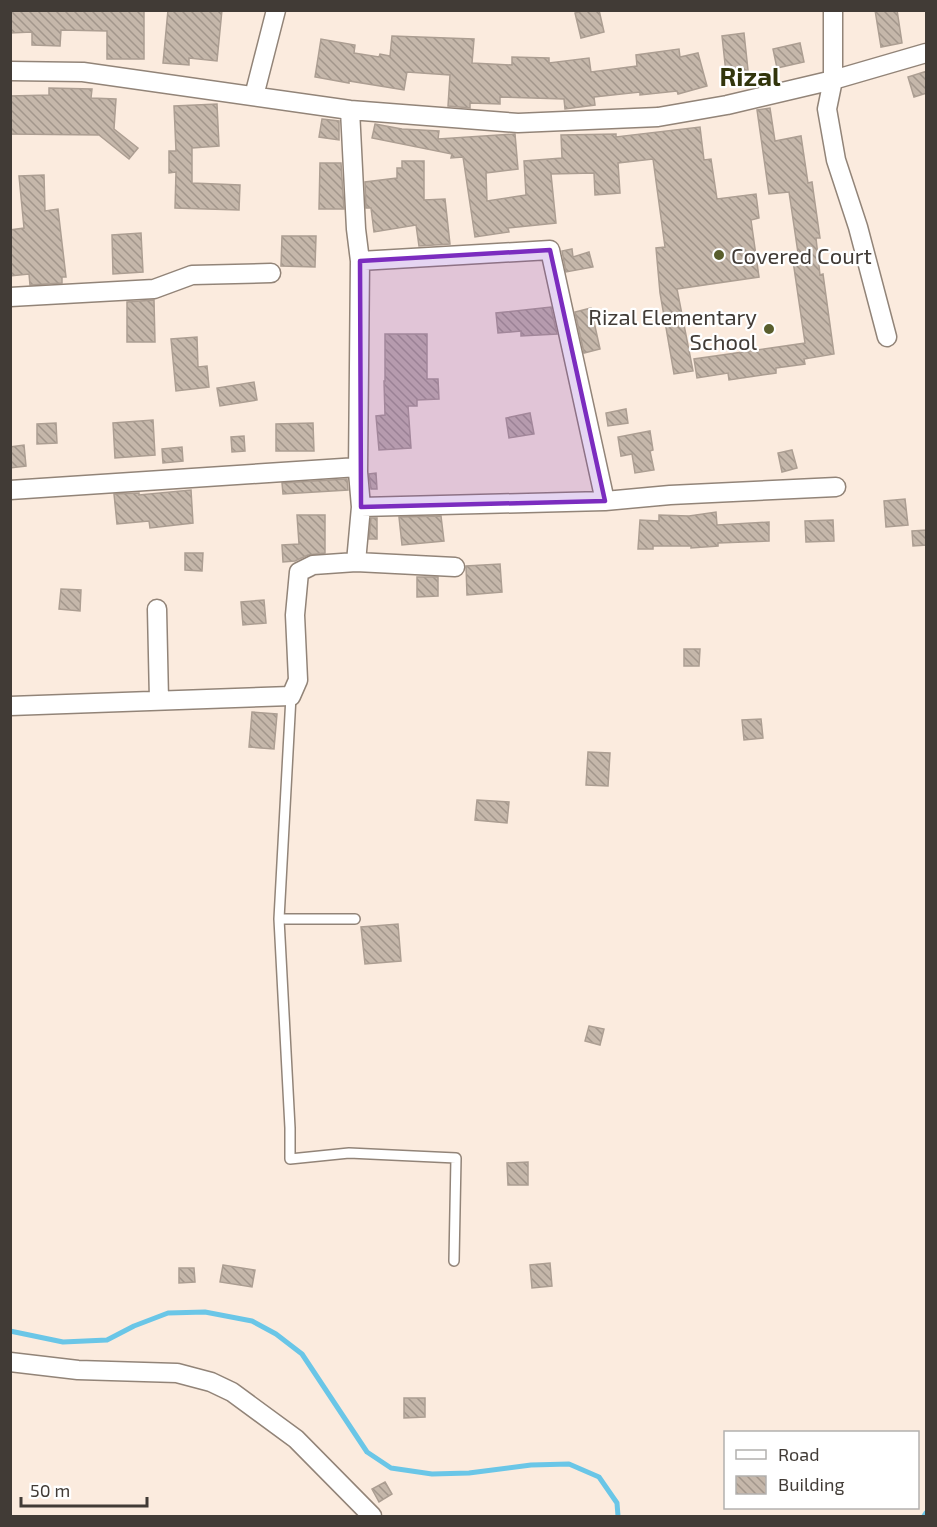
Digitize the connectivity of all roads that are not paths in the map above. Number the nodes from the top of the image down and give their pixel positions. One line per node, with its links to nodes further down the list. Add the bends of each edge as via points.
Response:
1 (276, 10): 6 (street)
2 (833, 10): 5 (street)
3 (927, 53): 5 (street)
4 (10, 71): 6 (street, via 83,72)
5 (833, 80): 7 (street, via 658,117 518,123); 11 (street, via 827,109 836,160)
6 (254, 96): 7 (street)
7 (351, 110): 8 (street)
8 (360, 261): 12 (street); 15 (street, via 550,250)
9 (270, 273): 10 (street, via 192,275 154,289)
10 (10, 297)
11 (887, 336)
12 (358, 467): 14 (street); 16 (street)
13 (836, 487): 15 (street)
14 (10, 490)
15 (605, 501): 16 (street)
16 (361, 507): 17 (street)
17 (356, 562): 18 (street); 20 (street, via 313,565 299,572 294,615 298,680)
18 (455, 567)
19 (157, 609): 21 (street)
20 (291, 696): 21 (street); 23 (lane)
21 (159, 700): 22 (street)
22 (10, 706)
23 (279, 919): 24 (lane); 25 (lane, via 290,1159 350,1153 456,1158)
24 (355, 919)
25 (454, 1261)
26 (10, 1362): 27 (street, via 78,1370 177,1373 211,1383 232,1392 296,1439)
27 (372, 1516)

